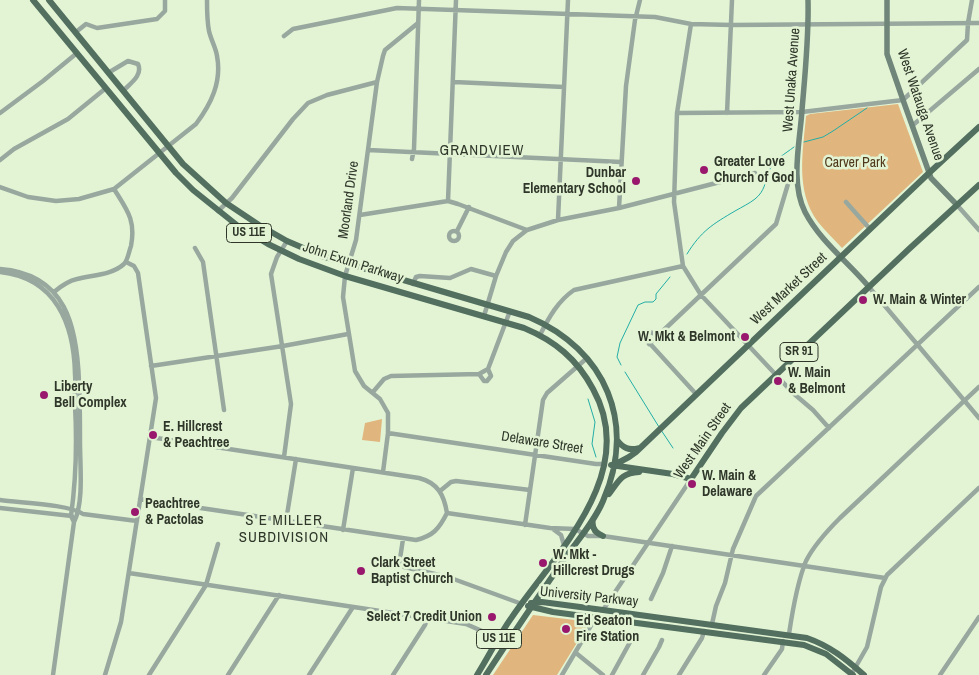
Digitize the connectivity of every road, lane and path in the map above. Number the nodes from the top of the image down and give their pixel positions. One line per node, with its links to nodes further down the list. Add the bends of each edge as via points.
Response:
1 (33, 0): 26 (main road, John Exum Parkway / US 11E)
2 (49, 0): 24 (main road, John Exum Parkway / US 11E)
3 (165, 0): 24 (street, via 164,11 157,19 97,28 86,24)
4 (207, 0): 41 (street, via 210,32 219,69 217,84 196,124)
5 (419, 0): 13 (street)
6 (456, 0): 14 (street)
7 (568, 0): 15 (street)
8 (640, 0): 16 (street)
9 (732, 0): 22 (street)
10 (808, 0): 23 (main road, West Unaka Avenue)
11 (887, 0): 21 (main road, West Watauga Avenue)
12 (972, 0): 18 (street)
13 (419, 8): 14 (street); 17 (street); 25 (street, via 391,8 293,29)
14 (456, 10): 15 (street); 30 (street)
15 (567, 14): 16 (street); 31 (street)
16 (636, 16): 20 (street); 49 (street, via 626,86)
17 (418, 23): 29 (street, Moorland Drive, via 385,50); 43 (street)
18 (968, 23): 19 (street); 21 (street); 34 (street, via 967,40)
19 (979, 23)
20 (691, 24): 22 (street); 37 (street)
21 (887, 24): 23 (street); 34 (main road, West Watauga Avenue, via 887,54)
22 (732, 25): 23 (street); 38 (street)
23 (808, 25): 35 (main road, West Unaka Avenue)
24 (76, 32): 28 (main road, John Exum Parkway / US 11E)
25 (284, 36)
26 (77, 53): 32 (main road, John Exum Parkway / US 11E); 36 (street)
27 (979, 69): 39 (street)
28 (108, 73): 33 (main road, John Exum Parkway / US 11E); 33 (street, via 128,61 138,64 138,76)
29 (377, 82): 42 (street, Moorland Drive); 59 (street, via 327,95 308,104)
30 (454, 82): 31 (street); 45 (street)
31 (564, 87): 48 (street)
32 (106, 88): 44 (main road, John Exum Parkway / US 11E); 47 (street, via 76,114)
33 (123, 91): 41 (main road, John Exum Parkway / US 11E)
34 (903, 100): 35 (street); 39 (main road, West Watauga Avenue)
35 (802, 112): 38 (street); 73 (main road, West Unaka Avenue, via 799,194 814,226)
36 (0, 113)
37 (677, 113): 38 (street); 56 (street)
38 (727, 113)
39 (913, 125): 50 (main road, West Watauga Avenue)
40 (979, 127): 50 (main road, West Market Street / SR 91)
41 (168, 147): 44 (street); 59 (main road, John Exum Parkway / US 11E)
42 (368, 150): 43 (street); 64 (street, Moorland Drive)
43 (413, 153): 45 (street); 46 (street)
44 (159, 154): 55 (street); 63 (main road, John Exum Parkway / US 11E)
45 (450, 155): 48 (street); 57 (street)
46 (412, 159)
47 (0, 160)
48 (561, 160): 49 (street); 65 (street)
49 (622, 162): 62 (street)
50 (929, 172): 60 (main road, West Watauga Avenue); 66 (main road, West Market Street / SR 91)
51 (755, 173): 56 (street)
52 (788, 184): 84 (street, via 776,224)
53 (979, 185): 60 (main road, West Main Street / SR 91)
54 (0, 187): 55 (street, via 28,198 56,201 79,199)
55 (114, 189): 74 (street, via 133,226)
56 (675, 195): 62 (street); 76 (street)
57 (448, 201): 61 (street); 64 (street)
58 (846, 202): 66 (street)
59 (226, 203): 63 (street); 70 (main road, John Exum Parkway / US 11E)
60 (957, 205): 68 (street, West Watauga Avenue); 81 (main road, West Main Street / SR 91)
61 (468, 207): 67 (street); 69 (street)
62 (619, 208): 65 (street)
63 (218, 211): 72 (main road, John Exum Parkway / US 11E, via 255,237)
64 (360, 215): 75 (street, Moorland Drive)
65 (558, 220): 67 (street)
66 (870, 229): 73 (main road, West Market Street / SR 91)
67 (527, 230): 79 (street, via 513,241)
68 (979, 230)
69 (457, 231)
70 (287, 241): 72 (street); 75 (main road, John Exum Parkway / US 11E)
71 (195, 248): 97 (street, via 203,262)
72 (281, 250): 78 (main road, John Exum Parkway / US 11E, via 299,260); 96 (street, via 271,274)
73 (841, 256): 81 (main road, West Unaka Avenue); 95 (main road, West Market Street / SR 91)
74 (126, 262): 83 (street, via 106,273 76,279); 100 (street, via 134,266 138,274)
75 (349, 265): 78 (street, Moorland Drive); 80 (main road, John Exum Parkway / US 11E)
76 (684, 266): 84 (street); 89 (street, via 574,290 564,297)
77 (0, 270): 83 (street, via 23,272); 133 (street, via 39,285 58,304 66,320 75,374)
78 (346, 276): 87 (main road, John Exum Parkway / US 11E); 90 (street, Moorland Drive, via 342,297)
79 (496, 276): 80 (street, via 471,270 450,278 420,276); 85 (street)
80 (413, 284): 85 (main road, John Exum Parkway / US 11E)
81 (869, 287): 94 (street); 103 (main road, West Main Street / SR 91)
82 (979, 287): 94 (street)
83 (54, 292): 133 (street, via 70,319 78,354 80,491)
84 (701, 295): 92 (street); 95 (street)
85 (488, 305): 86 (main road, John Exum Parkway / US 11E); 87 (street)
86 (510, 311): 88 (street); 89 (main road, John Exum Parkway / US 11E)
87 (484, 316): 88 (main road, John Exum Parkway / US 11E)
88 (506, 322): 91 (main road, John Exum Parkway / US 11E); 101 (street)
89 (546, 324): 91 (street); 98 (main road, John Exum Parkway / US 11E)
90 (348, 334): 96 (street); 105 (street, Moorland Drive, via 355,371)
91 (540, 335): 99 (main road, John Exum Parkway / US 11E, via 556,344)
92 (657, 335): 93 (street); 93 (street, via 648,331 644,333)
93 (649, 344): 106 (street)
94 (918, 344): 107 (street); 110 (street)
95 (748, 345): 103 (street); 106 (main road, West Market Street / SR 91)
96 (283, 346): 97 (street); 116 (street, via 291,404)
97 (217, 355): 100 (street); 108 (street)
98 (587, 358): 99 (street); 113 (main road, John Exum Parkway / US 11E, via 604,383 611,401)
99 (578, 365): 115 (street, via 546,393); 119 (main road, John Exum Parkway / US 11E, via 601,406 607,443)
100 (151, 366): 112 (street, via 156,398)
101 (488, 369): 102 (street); 102 (street, via 491,376 487,381)
102 (479, 374): 105 (street, via 391,376)
103 (776, 374): 110 (street); 125 (main road, West Main Street / SR 91, via 734,416)
104 (979, 387): 107 (street)
105 (372, 392): 111 (street, Moorland Drive, via 388,413)
106 (696, 394): 114 (main road, West Market Street / SR 91)
107 (964, 400): 109 (street); 152 (street, via 829,529)
108 (224, 410)
109 (979, 418)
110 (829, 428): 151 (street, via 756,496)
111 (388, 433): 115 (street, Delaware Street); 124 (street, Moorland Drive)
112 (150, 437): 116 (street); 129 (street)
113 (617, 440): 114 (main road, via 625,448); 120 (main road, John Exum Parkway / US 11E)
114 (640, 447): 117 (main road, West Market Street / SR 91)
115 (535, 455): 119 (street, Delaware Street); 127 (street)
116 (284, 457): 118 (street)
117 (629, 457): 120 (main road, West Market Street / SR 91); 122 (main road, via 628,464)
118 (296, 459): 121 (street); 139 (street)
119 (605, 464): 120 (main road, Delaware Street); 142 (main road, John Exum Parkway / US 11E, via 589,508)
120 (614, 465): 122 (main road, Delaware Street); 131 (main road, John Exum Parkway / US 11E)
121 (353, 468): 124 (street); 143 (street)
122 (632, 468): 123 (main road, Delaware Street)
123 (648, 471): 125 (main road, Delaware Street); 131 (main road, via 624,475)
124 (383, 472): 128 (street, via 428,481)
125 (691, 480): 147 (street, West Main Street)
126 (979, 488): 154 (street)
127 (530, 490): 128 (street, via 456,481); 140 (street)
128 (440, 491): 134 (street)
129 (140, 499): 138 (street); 139 (street)
130 (0, 500): 133 (street)
131 (602, 503): 137 (main road, John Exum Parkway / US 11E)
132 (0, 508): 136 (street)
133 (75, 510): 135 (street); 136 (street)
134 (447, 513): 140 (street); 146 (street, via 434,534 416,540)
135 (83, 514): 136 (street); 138 (street)
136 (74, 516): 175 (street)
137 (593, 518): 144 (main road, US 11E); 145 (main road, via 594,530)
138 (137, 521): 153 (street)
139 (286, 521): 143 (street)
140 (525, 525): 141 (street)
141 (553, 529): 142 (street); 149 (street, via 561,535)
142 (575, 529): 144 (street); 149 (main road, US 11E)
143 (343, 530): 146 (street)
144 (582, 534): 145 (street); 159 (main road, US 11E)
145 (603, 536): 147 (street)
146 (403, 539): 158 (street, via 400,559 404,567 448,577)
147 (647, 543): 150 (street); 161 (street, West Main Street)
148 (218, 544): 155 (street)
149 (564, 545): 158 (main road, US 11E)
150 (672, 546): 151 (street); 157 (street)
151 (732, 555): 152 (street); 165 (street)
152 (804, 566): 154 (street); 168 (street)
153 (129, 573): 155 (street); 176 (street, via 121,622)
154 (885, 578): 174 (street, via 867,647)
155 (206, 585): 156 (street); 177 (street)
156 (280, 595): 160 (street); 178 (street)
157 (651, 599)
158 (522, 604): 159 (main road, University Parkway); 169 (main road, US 11E)
159 (532, 605): 161 (main road, University Parkway, via 542,602); 163 (main road, University Parkway); 172 (main road, US 11E)
160 (353, 607): 162 (street); 179 (street)
161 (603, 610): 165 (main road, University Parkway)
162 (428, 617): 169 (street, via 466,624); 180 (street)
163 (596, 617): 166 (main road, University Parkway); 173 (street)
164 (979, 617): 190 (street)
165 (712, 624): 168 (main road, University Parkway)
166 (704, 631): 171 (main road, University Parkway); 187 (street)
167 (635, 633): 185 (street)
168 (789, 634): 174 (main road, University Parkway, via 826,645)
169 (500, 638): 172 (street); 181 (main road, US 11E)
170 (662, 640): 186 (street)
171 (783, 641): 174 (main road, University Parkway, via 819,650); 188 (street, via 782,649)
172 (508, 642): 182 (main road, US 11E)
173 (576, 653): 183 (street); 184 (street)
174 (853, 673): 189 (main road, University Parkway)
175 (53, 675)
176 (105, 675)
177 (149, 675)
178 (228, 675)
179 (309, 675)
180 (393, 675)
181 (477, 675)
182 (486, 675)
183 (562, 675)
184 (604, 675)
185 (612, 675)
186 (643, 675)
187 (679, 675)
188 (764, 675)
189 (864, 675)
190 (940, 675)

